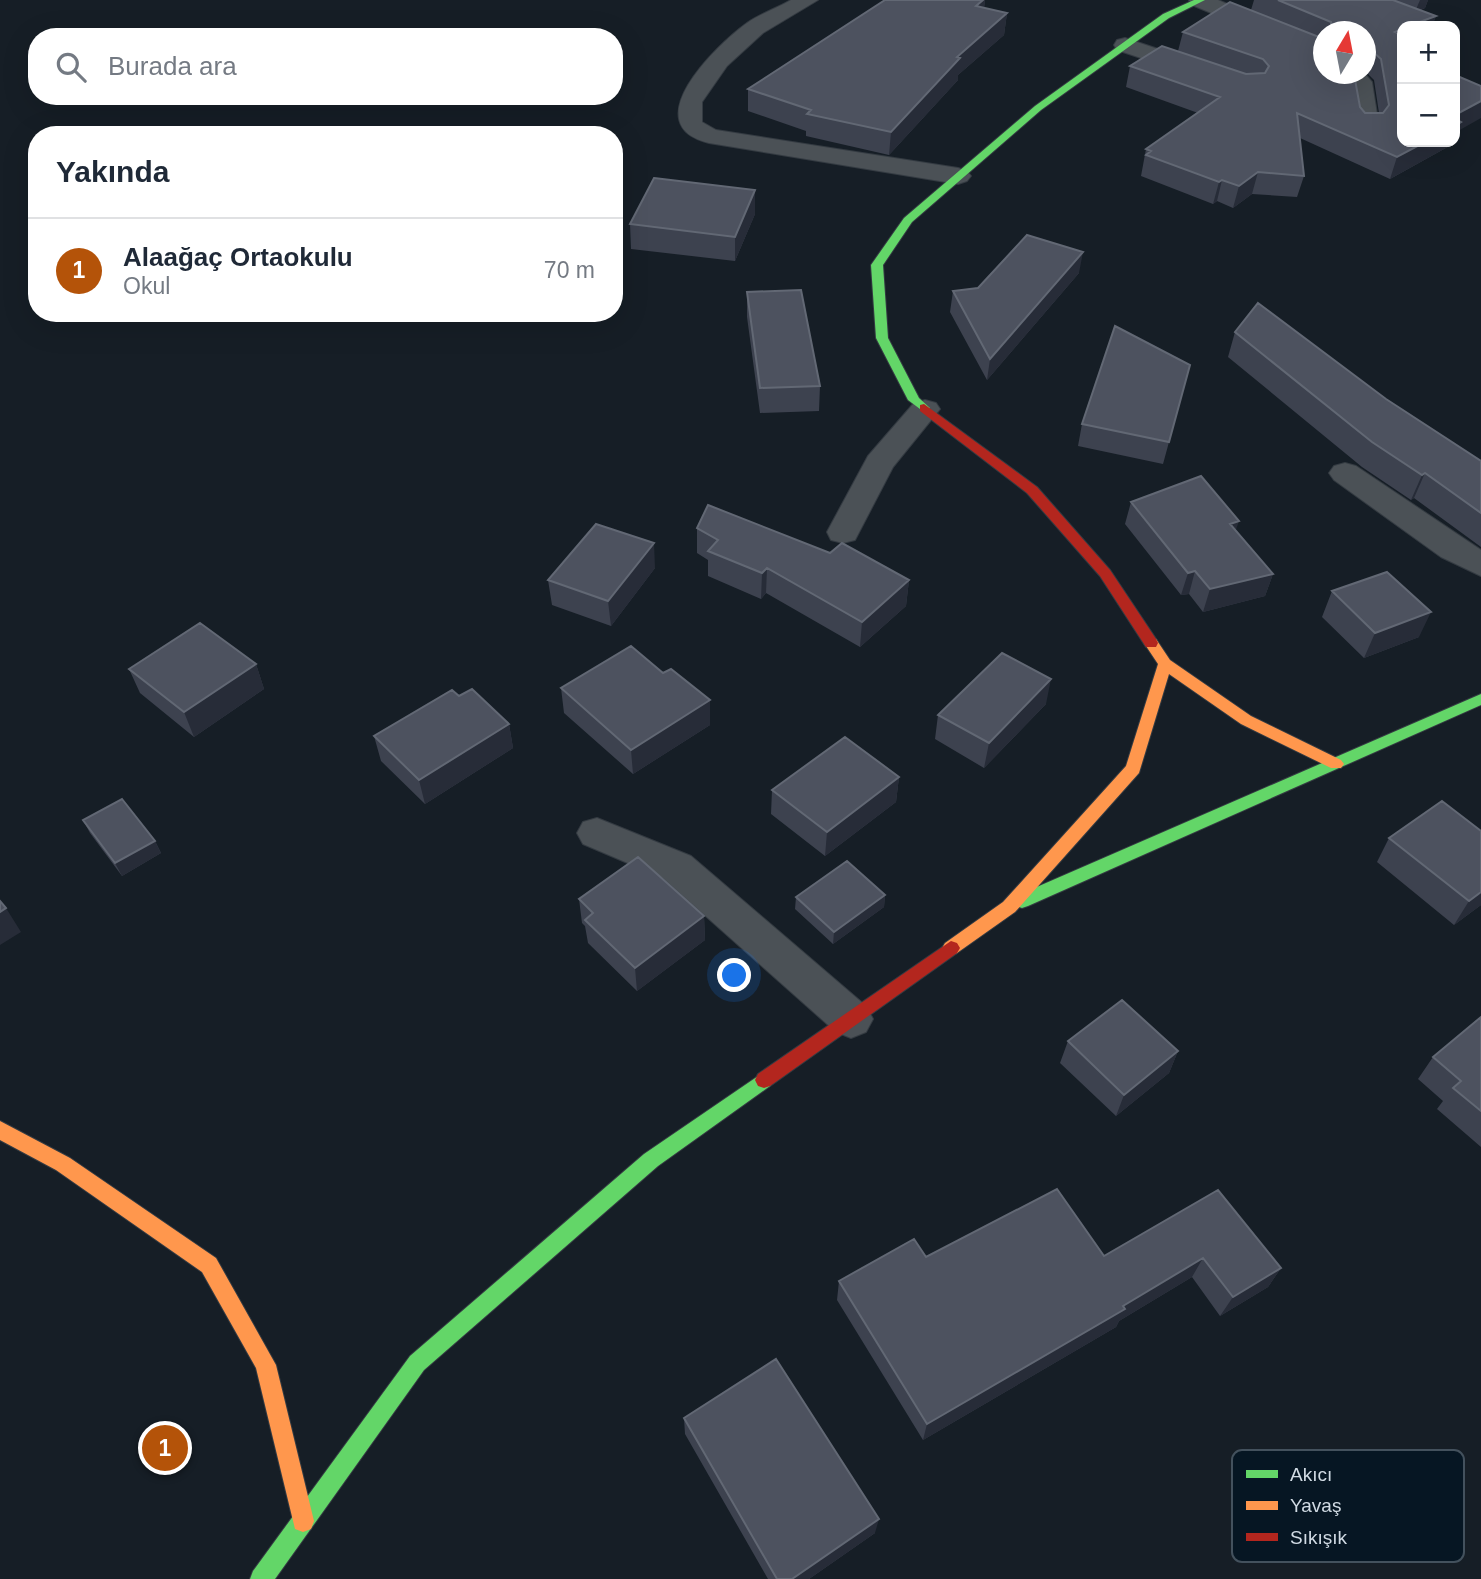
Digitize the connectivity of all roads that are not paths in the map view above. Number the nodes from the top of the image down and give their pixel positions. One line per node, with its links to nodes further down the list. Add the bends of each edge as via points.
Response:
1 (807, 0): 8 (street, via 755,28 719,61 690,102 690,125 709,136)
2 (1200, 0): 3 (street, via 1166,16); 4 (street)
3 (1125, 45): 5 (street); 8 (street, via 1038,108)
4 (1313, 48)
5 (1214, 75)
6 (1360, 84): 7 (street)
7 (1367, 127)
8 (958, 176): 9 (street, via 908,220 877,265 882,338 914,400)
9 (925, 409): 11 (street, via 879,463); 13 (street, via 1032,491 1105,573)
10 (1345, 472): 12 (street)
11 (842, 532)
12 (1481, 565)
13 (1164, 664): 15 (street, via 1223,708); 17 (street, via 1133,769)
14 (1481, 698): 15 (street)
15 (1336, 764): 17 (street)
16 (597, 832): 18 (street, via 677,867)
17 (1009, 907): 18 (street)
18 (851, 1019): 20 (street, via 651,1160 417,1363)
19 (0, 1129): 20 (street, via 63,1164 209,1265 266,1365)
20 (303, 1521): 21 (street)
21 (261, 1579)

